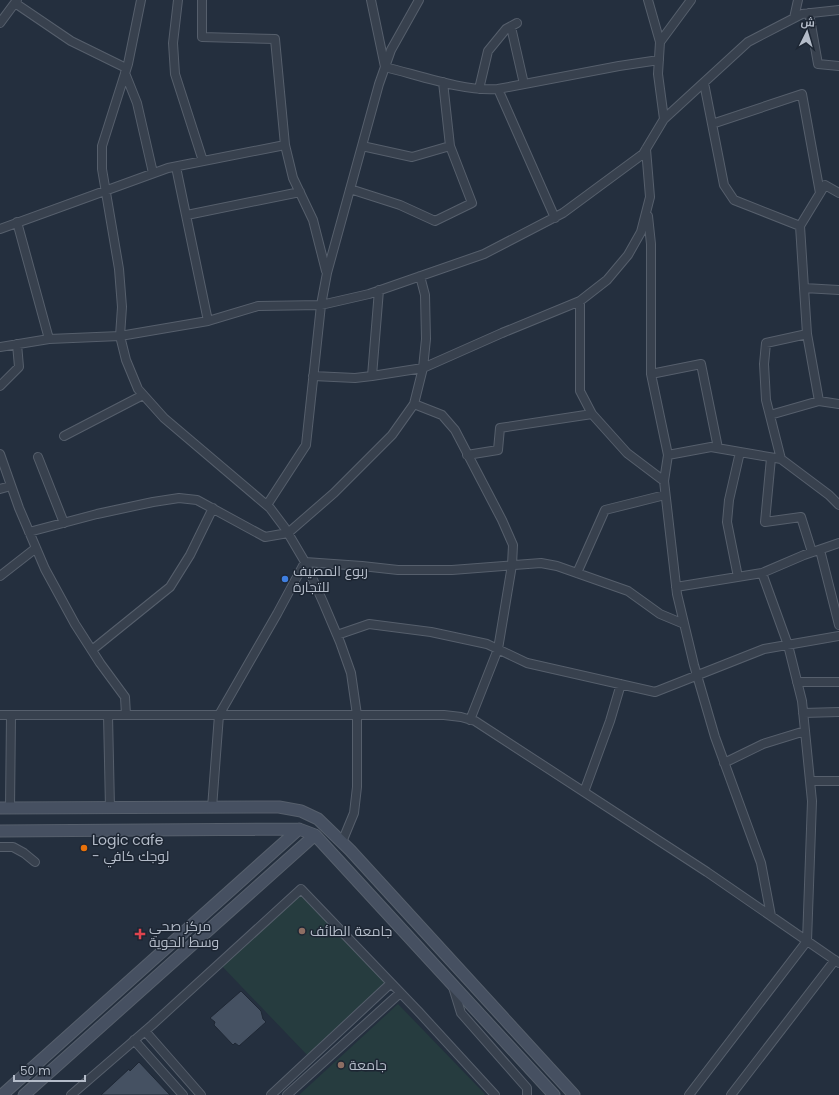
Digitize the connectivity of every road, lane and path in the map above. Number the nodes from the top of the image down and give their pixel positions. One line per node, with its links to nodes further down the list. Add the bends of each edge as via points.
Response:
1 (141, 0): 19 (street)
2 (178, 0): 31 (street, via 173,43 175,74)
3 (202, 0): 27 (street, via 202,37 275,39)
4 (371, 0): 17 (street)
5 (419, 0): 17 (street)
6 (654, 0): 10 (street)
7 (691, 0): 15 (street)
8 (798, 0): 13 (street)
9 (16, 2): 14 (street); 19 (street, via 71,42)
10 (649, 4): 15 (street)
11 (839, 10): 12 (street)
12 (809, 13): 13 (street); 18 (street, via 818,64)
13 (794, 18): 21 (street, via 748,42)
14 (0, 23)
15 (660, 42): 16 (street)
16 (659, 60): 22 (street); 25 (street, via 658,74)
17 (385, 66): 20 (street); 28 (street)
18 (839, 66)
19 (126, 70): 33 (street); 35 (street, via 102,146 102,169)
20 (443, 82): 23 (street); 29 (street)
21 (704, 83): 25 (street); 26 (street)
22 (524, 84): 23 (street, via 514,25 506,30 488,51); 24 (street)
23 (479, 89): 24 (street)
24 (498, 89): 41 (street)
25 (664, 119): 30 (street)
26 (712, 124): 37 (street, via 802,94); 43 (street, via 724,185 734,200)
27 (285, 145): 31 (street); 36 (street, via 293,178)
28 (362, 146): 29 (street, via 412,157); 34 (street)
29 (450, 146): 34 (street, via 472,203 435,221 400,205)
30 (646, 149): 39 (street, via 650,197); 41 (street)
31 (203, 161): 32 (street)
32 (176, 166): 33 (street); 40 (street)
33 (154, 173): 35 (street)
34 (350, 189): 45 (street)
35 (106, 190): 42 (street); 54 (street, via 119,269 122,307)
36 (300, 192): 40 (street); 45 (street, via 313,220)
37 (820, 193): 38 (street, via 825,185); 43 (street)
38 (839, 193)
39 (647, 210): 50 (street, via 641,232 628,255 606,280); 59 (street, via 651,244)
40 (187, 215): 52 (street)
41 (555, 218): 46 (street, via 484,254)
42 (17, 222): 44 (street); 55 (street)
43 (800, 226): 47 (street)
44 (0, 229)
45 (327, 273): 51 (street)
46 (420, 276): 48 (street); 58 (street, via 425,295 426,339)
47 (804, 288): 49 (street); 53 (street)
48 (379, 290): 51 (street); 61 (street)
49 (839, 290)
50 (580, 301): 58 (street); 67 (street, via 580,391)
51 (321, 305): 52 (street, via 258,306); 60 (street)
52 (208, 321): 54 (street)
53 (807, 334): 64 (street); 68 (street, via 766,343 766,400)
54 (120, 336): 55 (street); 63 (street, via 129,367)
55 (50, 339): 56 (street)
56 (18, 344): 57 (street); 62 (street, via 19,366)
57 (0, 347)
58 (422, 368): 61 (street); 65 (street)
59 (651, 374): 70 (street, via 701,364); 74 (street)
60 (314, 376): 61 (street); 83 (street, via 306,445)
61 (372, 376)
62 (0, 386)
63 (143, 395): 69 (street); 83 (street, via 164,418)
64 (819, 401): 66 (street); 68 (street)
65 (414, 404): 73 (street, via 442,415 455,430); 87 (street, via 392,435 334,493)
66 (839, 404)
67 (592, 414): 73 (street, via 500,428 498,450); 78 (street, via 627,453)
68 (770, 414): 77 (street)
69 (64, 436)
70 (718, 448): 71 (street); 74 (street)
71 (740, 452): 76 (street); 96 (street, via 729,500 727,522)
72 (0, 454): 79 (street)
73 (467, 455): 92 (street, via 513,545)
74 (668, 455): 78 (street)
75 (38, 457): 85 (street)
76 (771, 458): 77 (street); 90 (street, via 765,522 801,517)
77 (781, 459): 82 (street)
78 (664, 482): 81 (street)
79 (11, 486): 80 (street); 86 (street)
80 (0, 489)
81 (665, 495): 93 (street, via 605,510); 97 (street)
82 (839, 504)
83 (267, 505): 87 (street)
84 (213, 508): 85 (street, via 198,500 179,498); 87 (street, via 265,537); 104 (street, via 190,555 170,587)
85 (64, 523): 86 (street)
86 (29, 532): 89 (street)
87 (288, 533): 91 (street)
88 (839, 543): 90 (street)
89 (36, 548): 95 (street); 104 (street, via 75,624)
90 (816, 551): 94 (street); 99 (street)
91 (305, 562): 92 (street, via 398,570 452,570); 100 (street); 115 (street)
92 (512, 565): 93 (street, via 540,563); 103 (street)
93 (577, 573): 98 (street, via 628,591 660,614)
94 (762, 573): 96 (street); 102 (street)
95 (0, 576)
96 (738, 577): 97 (street)
97 (676, 588): 98 (street)
98 (684, 624): 105 (street)
99 (839, 625)
100 (337, 635): 103 (street, via 369,624 431,632 488,644); 116 (street, via 351,672)
101 (839, 636): 102 (street)
102 (788, 645): 105 (street, via 764,649); 106 (street)
103 (498, 649): 108 (street, via 527,663); 117 (street)
104 (92, 650): 114 (street, via 125,697)
105 (696, 674): 108 (street, via 654,692); 119 (street)
106 (797, 682): 107 (street); 110 (street)
107 (839, 682)
108 (622, 684): 122 (street)
109 (839, 712): 110 (street)
110 (803, 713): 118 (street)
111 (0, 715): 112 (street)
112 (11, 715): 113 (street); 123 (street)
113 (108, 715): 114 (street); 124 (street)
114 (126, 715): 115 (street)
115 (219, 715): 116 (street); 125 (street)
116 (357, 715): 117 (street, via 444,715); 129 (street, via 357,787 354,813)
117 (470, 720): 122 (street)
118 (805, 731): 119 (street, via 763,744); 120 (street)
119 (724, 762): 132 (street, via 761,863)
120 (810, 781): 121 (street); 133 (street, via 812,801)
121 (839, 781)
122 (584, 792): 132 (street)
123 (5, 808): 124 (main road)
124 (110, 808): 125 (main road)
125 (212, 808): 129 (main road, via 279,807 300,811 318,819)
126 (299, 829): 127 (main road); 128 (main road); 140 (main road)
127 (0, 831)
128 (315, 835): 136 (main road); 141 (main road)
129 (342, 842): 150 (main road)
130 (0, 847): 131 (street, via 13,847)
131 (35, 862)
132 (772, 916): 133 (street)
133 (807, 941): 134 (street); 151 (street)
134 (837, 962): 152 (street)
135 (391, 983): 137 (street); 138 (street, via 301,889); 145 (street)
136 (452, 984): 148 (street, via 461,1013 526,1088); 149 (main road)
137 (400, 993): 146 (street); 147 (street)
138 (145, 1031): 139 (street); 144 (street)
139 (134, 1040): 142 (street); 143 (street)
140 (2, 1095)
141 (24, 1095)
142 (71, 1095)
143 (183, 1095)
144 (201, 1095)
145 (271, 1095)
146 (287, 1095)
147 (495, 1095)
148 (527, 1095)
149 (554, 1095)
150 (574, 1095)
151 (689, 1095)
152 (731, 1095)

